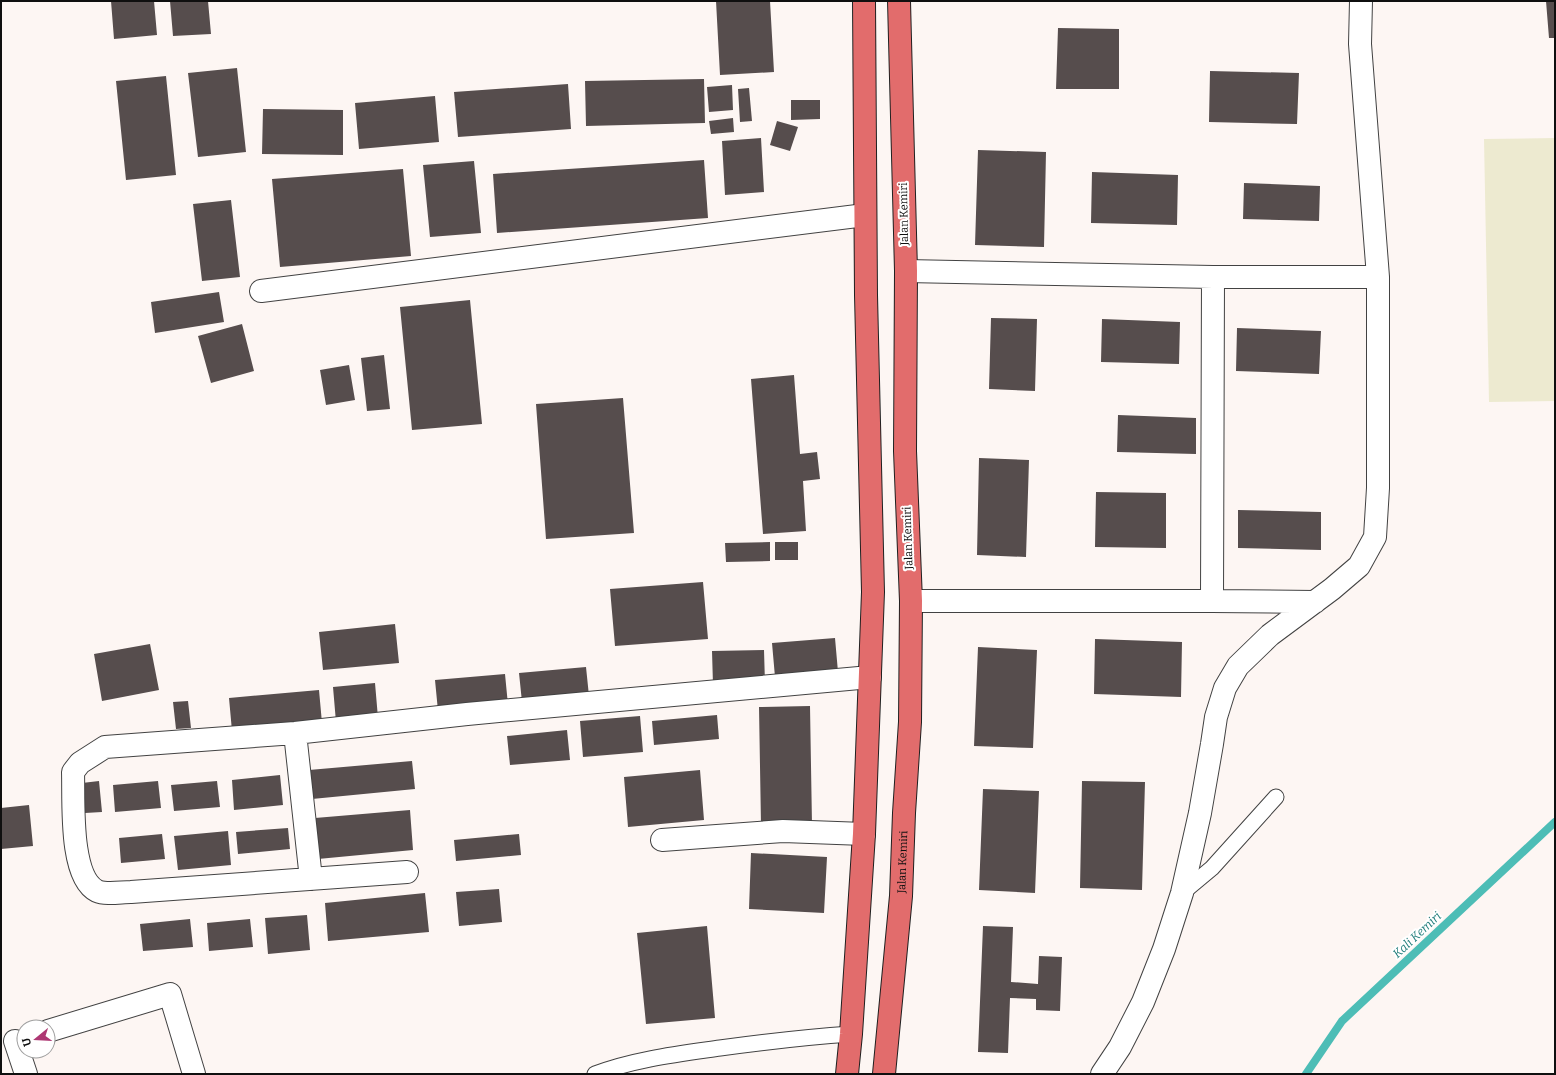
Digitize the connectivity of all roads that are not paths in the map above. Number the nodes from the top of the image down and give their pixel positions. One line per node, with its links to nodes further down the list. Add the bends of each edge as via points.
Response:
1 (864, 1): 4 (highway)
2 (899, 1): 5 (highway, Jalan Kemiri)
3 (1362, 1): 7 (street, via 1360,44)
4 (865, 215): 8 (street); 12 (highway, via 873,592)
5 (906, 271): 6 (street); 10 (highway, Jalan Kemiri, via 905,451)
6 (1213, 277): 7 (street); 9 (street)
7 (1378, 277): 11 (street, via 1378,488 1375,537 1359,566)
8 (261, 291)
9 (1212, 601): 10 (street); 11 (street)
10 (911, 602): 27 (highway, Jalan Kemiri, via 910,722 901,896)
11 (1315, 602): 19 (street, via 1270,635 1238,666 1225,688 1216,717 1200,813)
12 (870, 677): 13 (street, via 467,714); 15 (highway)
13 (296, 733): 18 (street); 18 (street, via 105,747 80,763 73,772 76,843 80,868 87,884 103,892)
14 (1276, 797): 19 (lane, via 1212,868)
15 (864, 834): 16 (street, via 783,831); 21 (highway)
16 (662, 840)
17 (408, 872): 18 (street)
18 (311, 879)
19 (1182, 893): 28 (street, via 1143,1002 1120,1047)
20 (56, 1029): 24 (street, via 170,994)
21 (851, 1034): 25 (lane, via 785,1039 663,1056); 26 (highway)
22 (13, 1041): 23 (street)
23 (26, 1074)
24 (194, 1074)
25 (595, 1074)
26 (847, 1074)
27 (884, 1074)
28 (1102, 1074)

